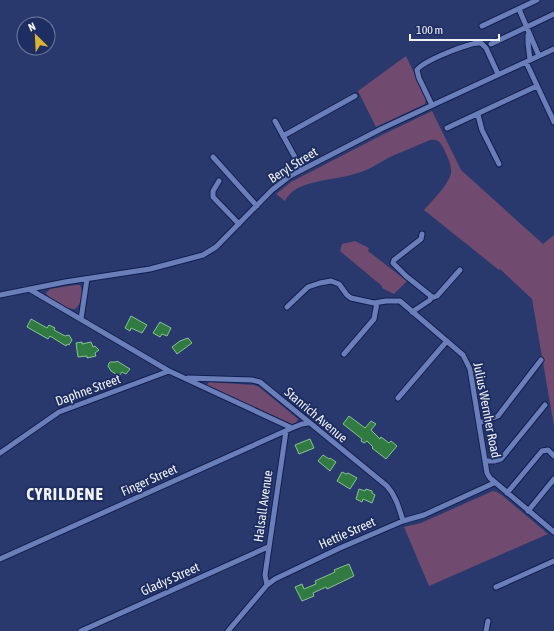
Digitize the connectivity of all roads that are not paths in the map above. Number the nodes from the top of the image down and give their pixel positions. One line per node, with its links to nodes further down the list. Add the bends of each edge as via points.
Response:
1 (537, 0): 2 (street)
2 (519, 9): 4 (street); 5 (street)
3 (554, 14): 5 (street)
4 (482, 26)
5 (527, 31): 6 (street); 8 (street); 9 (street)
6 (491, 44)
7 (554, 49): 8 (street, Beryl Street)
8 (539, 56): 9 (street, Beryl Street)
9 (528, 61): 10 (street, Beryl Street); 11 (street)
10 (498, 74): 13 (street, Beryl Street); 13 (street, via 488,51 482,44 474,43 422,65 417,70 419,78)
11 (537, 86): 14 (street); 16 (street)
12 (355, 96): 18 (street)
13 (432, 105): 21 (street, Beryl Street)
14 (478, 115): 17 (street); 20 (street, via 484,135)
15 (276, 122): 18 (street)
16 (554, 122)
17 (447, 128)
18 (283, 136): 21 (street)
19 (213, 157): 23 (street)
20 (499, 164)
21 (302, 170): 23 (street, Beryl Street, via 278,184)
22 (219, 181): 24 (street, via 213,191 213,197)
23 (257, 206): 24 (street, Beryl Street)
24 (239, 224): 27 (street, Beryl Street, via 216,247 203,255 150,269)
25 (422, 234): 30 (street, via 421,240 393,263)
26 (460, 270): 30 (street, via 437,296)
27 (88, 279): 28 (street, Beryl Street); 34 (street)
28 (29, 289): 29 (street, Beryl Street); 34 (street, Stanrich Avenue)
29 (0, 295)
30 (431, 298): 33 (street)
31 (377, 303): 32 (street, Julius Wernher Road, via 351,298 333,281 306,288); 33 (street, Julius Wernher Road, via 400,301); 36 (street, via 372,321)
32 (287, 307)
33 (412, 312): 35 (street, Julius Wernher Road)
34 (81, 319): 38 (street, Stanrich Avenue)
35 (447, 341): 40 (street); 43 (street, Julius Wernher Road, via 468,363)
36 (344, 354)
37 (541, 360): 43 (street, via 498,416)
38 (169, 371): 39 (street, Stanrich Avenue); 46 (street, Daphne Street, via 59,412)
39 (185, 378): 42 (street, Stanrich Avenue, via 255,380); 44 (street, Stanrich Avenue)
40 (398, 398)
41 (545, 405): 48 (street, via 501,459)
42 (308, 423): 44 (street, Finger Street); 53 (street, Stanrich Avenue, via 393,493)
43 (479, 424): 48 (street, Julius Wernher Road)
44 (292, 428): 45 (street, Finger Street)
45 (286, 431): 55 (street, Halsall Avenue); 56 (street, Finger Street)
46 (0, 453)
47 (554, 456): 51 (street, via 548,450 542,451)
48 (485, 461): 50 (street, Julius Wernher Road)
49 (554, 479): 52 (street)
50 (494, 483): 51 (street, Julius Wernher Road); 53 (street, Hettie Street)
51 (507, 494): 52 (street, Julius Wernher Road)
52 (528, 510): 54 (street, Julius Wernher Road)
53 (403, 521): 58 (street, Hettie Street, via 281,575)
54 (554, 532)
55 (268, 547): 58 (street, Halsall Avenue); 61 (street, Gladys Street)
56 (0, 559)
57 (554, 562): 59 (street)
58 (266, 585): 62 (street, Hettie Street)
59 (496, 587)
60 (488, 621): 63 (street)
61 (81, 631)
62 (228, 631)
63 (486, 631)

